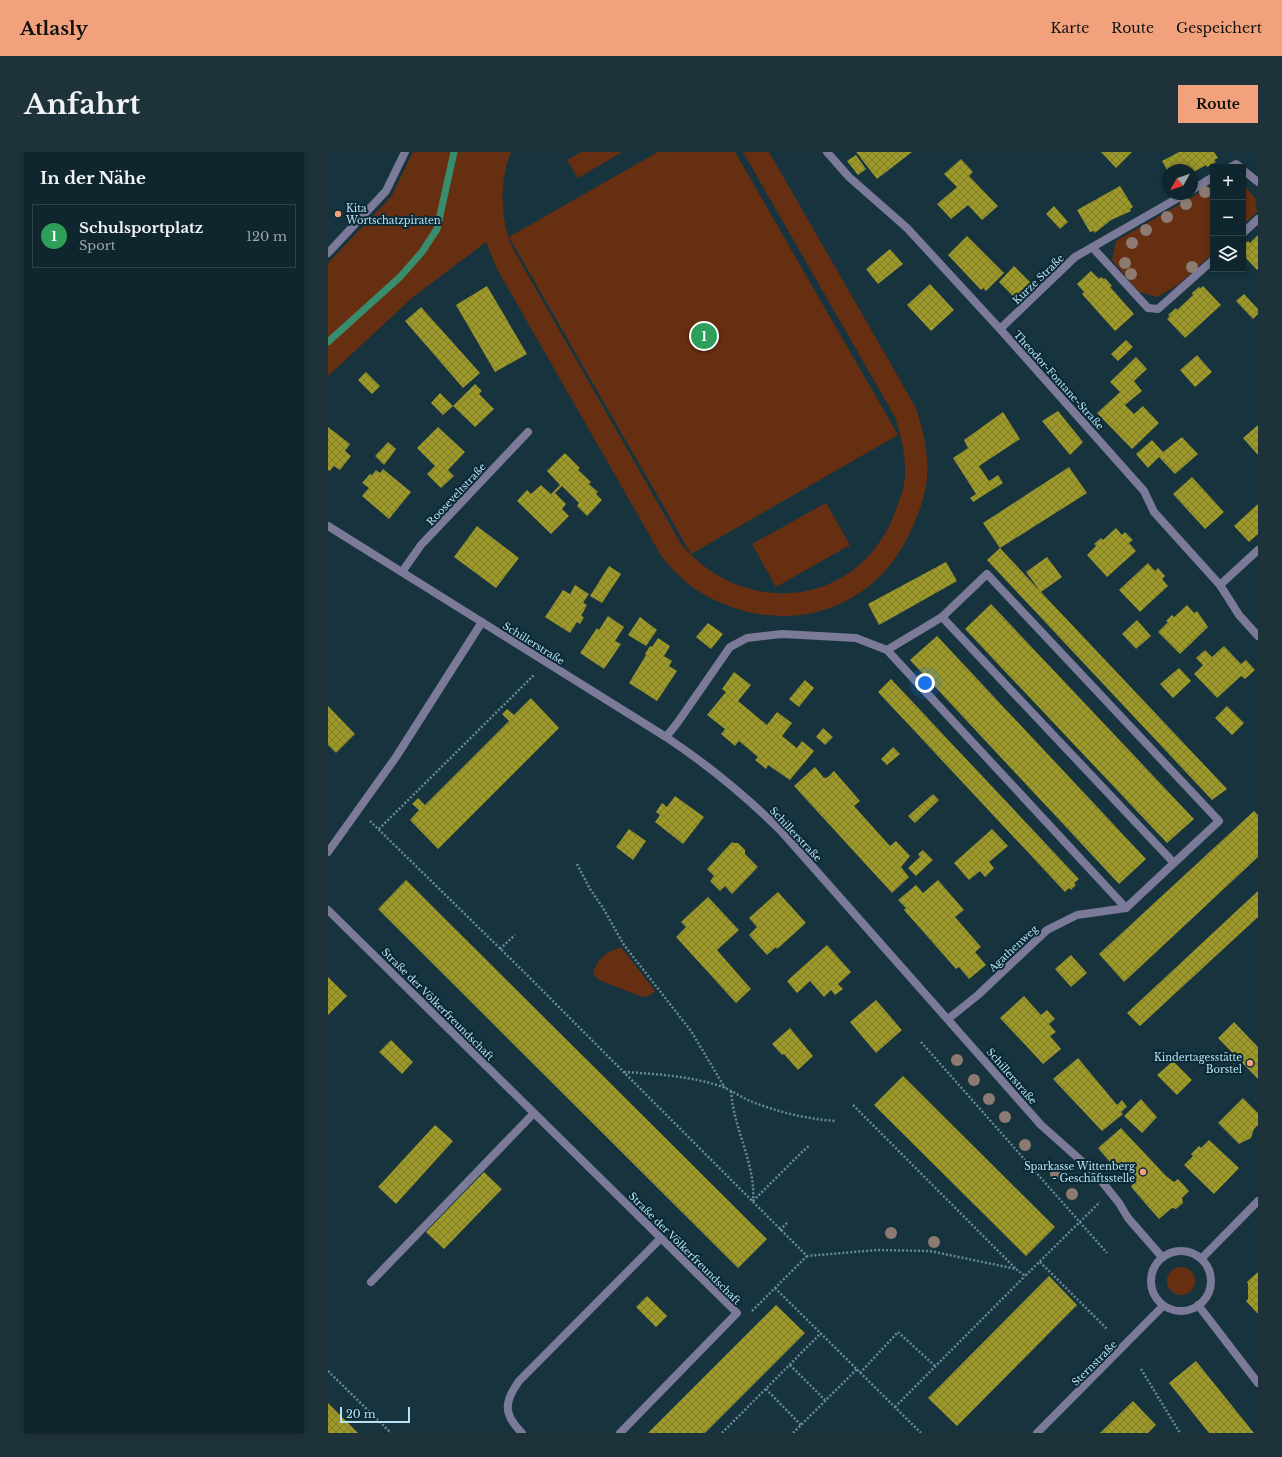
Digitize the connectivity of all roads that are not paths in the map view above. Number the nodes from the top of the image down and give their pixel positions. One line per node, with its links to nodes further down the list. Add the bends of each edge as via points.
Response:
1 (404, 152): 11 (street, via 386,191)
2 (827, 152): 13 (street, Theodor-Fontane-Straße, via 849,178 907,228)
3 (1246, 172): 5 (street)
4 (1210, 179): 6 (street)
5 (1258, 182)
6 (1198, 186)
7 (1174, 200): 10 (street, Kurze Straße)
8 (1258, 219): 9 (street)
9 (1246, 229)
10 (1093, 248): 12 (street, via 1148,308 1153,309 1158,309); 13 (street, Kurze Straße, via 1075,257)
11 (328, 253)
12 (1210, 263)
13 (1000, 329): 18 (street, Theodor-Fontane-Straße, via 1144,491 1154,512)
14 (528, 432): 17 (street, Rooseveltstraße, via 422,545)
15 (328, 526): 17 (street, Schillerstraße)
16 (1258, 550): 18 (street)
17 (402, 572): 20 (street, Schillerstraße)
18 (1220, 585): 21 (street, Theodor-Fontane-Straße, via 1239,615)
19 (942, 617): 22 (street); 25 (street); 25 (street, via 986,574 1219,820)
20 (482, 622): 23 (street, Schillerstraße); 24 (street, via 396,757)
21 (1258, 636)
22 (887, 650): 23 (street, via 856,638 782,634 747,638 730,647); 26 (street)
23 (666, 737): 28 (street, Schillerstraße, via 721,776 766,816)
24 (328, 852)
25 (1174, 863): 26 (street)
26 (1126, 908): 28 (street, Agathenweg, via 1077,915 1048,930)
27 (328, 910): 29 (street, Straße der Völkerfreundschaft)
28 (948, 1019): 32 (street, Schillerstraße, via 1041,1125 1095,1173)
29 (534, 1113): 31 (street, Straße der Völkerfreundschaft); 34 (street)
30 (1258, 1201): 33 (street)
31 (661, 1238): 38 (street, via 524,1376 510,1394 508,1411 511,1421); 39 (street, Straße der Völkerfreundschaft, via 737,1313)
32 (1162, 1258): 33 (street, via 1171,1252 1182,1251 1192,1253); 35 (street, via 1154,1268 1151,1282 1154,1295)
33 (1201, 1259): 36 (street, via 1209,1270 1211,1283 1208,1296)
34 (371, 1282)
35 (1163, 1306): 36 (street, via 1175,1311); 40 (street, Sternstraße)
36 (1198, 1306): 37 (street)
37 (1258, 1383)
38 (522, 1433)
39 (620, 1433)
40 (1037, 1433)

